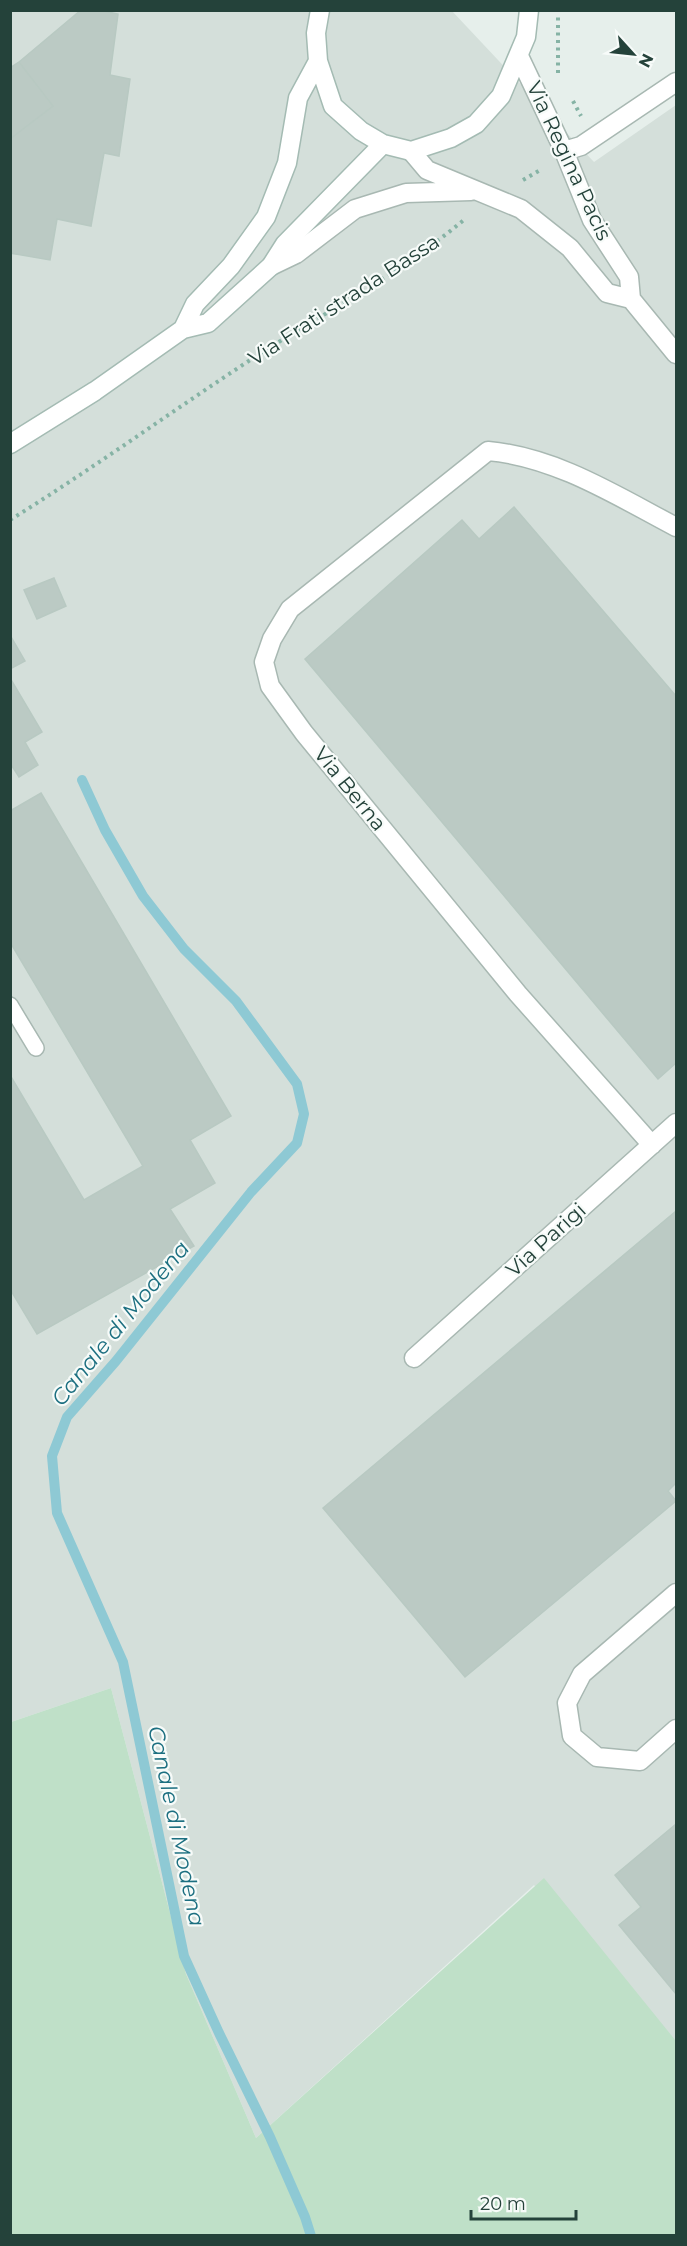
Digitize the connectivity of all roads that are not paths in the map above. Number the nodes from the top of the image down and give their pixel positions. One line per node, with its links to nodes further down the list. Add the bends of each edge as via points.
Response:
1 (320, 10): 4 (street, via 316,33)
2 (530, 10): 3 (street)
3 (519, 56): 7 (street, via 501,96 476,124 452,138); 8 (street, Via Regina Pacis)
4 (318, 61): 6 (street, via 333,106 360,131); 12 (street, via 298,98 287,163 266,217 231,266 195,304)
5 (676, 82): 8 (street, via 581,146)
6 (383, 144): 7 (street); 10 (street, via 285,244)
7 (411, 151): 9 (street, Via Regina Pacis, via 427,170)
8 (564, 151): 11 (street, Via Regina Pacis, via 592,220 629,277)
9 (484, 193): 10 (street, via 406,193 355,208 296,254); 11 (street, Via Regina Pacis, via 521,209 570,248 607,293)
10 (271, 266): 12 (street, via 208,323)
11 (631, 299): 13 (street, Via Regina Pacis)
12 (183, 329): 14 (street)
13 (676, 354)
14 (10, 444)
15 (676, 527): 19 (street, Via Berna, via 584,478 512,454 488,451 290,609 272,639 264,663 270,686 304,733 518,994)
16 (10, 1005): 17 (lane)
17 (36, 1048)
18 (676, 1123): 19 (street, Via Parigi)
19 (652, 1145): 20 (street, Via Parigi)
20 (414, 1358)
21 (676, 1593): 22 (street, via 582,1674 567,1703 572,1736 597,1757 640,1761)
22 (676, 1729)

